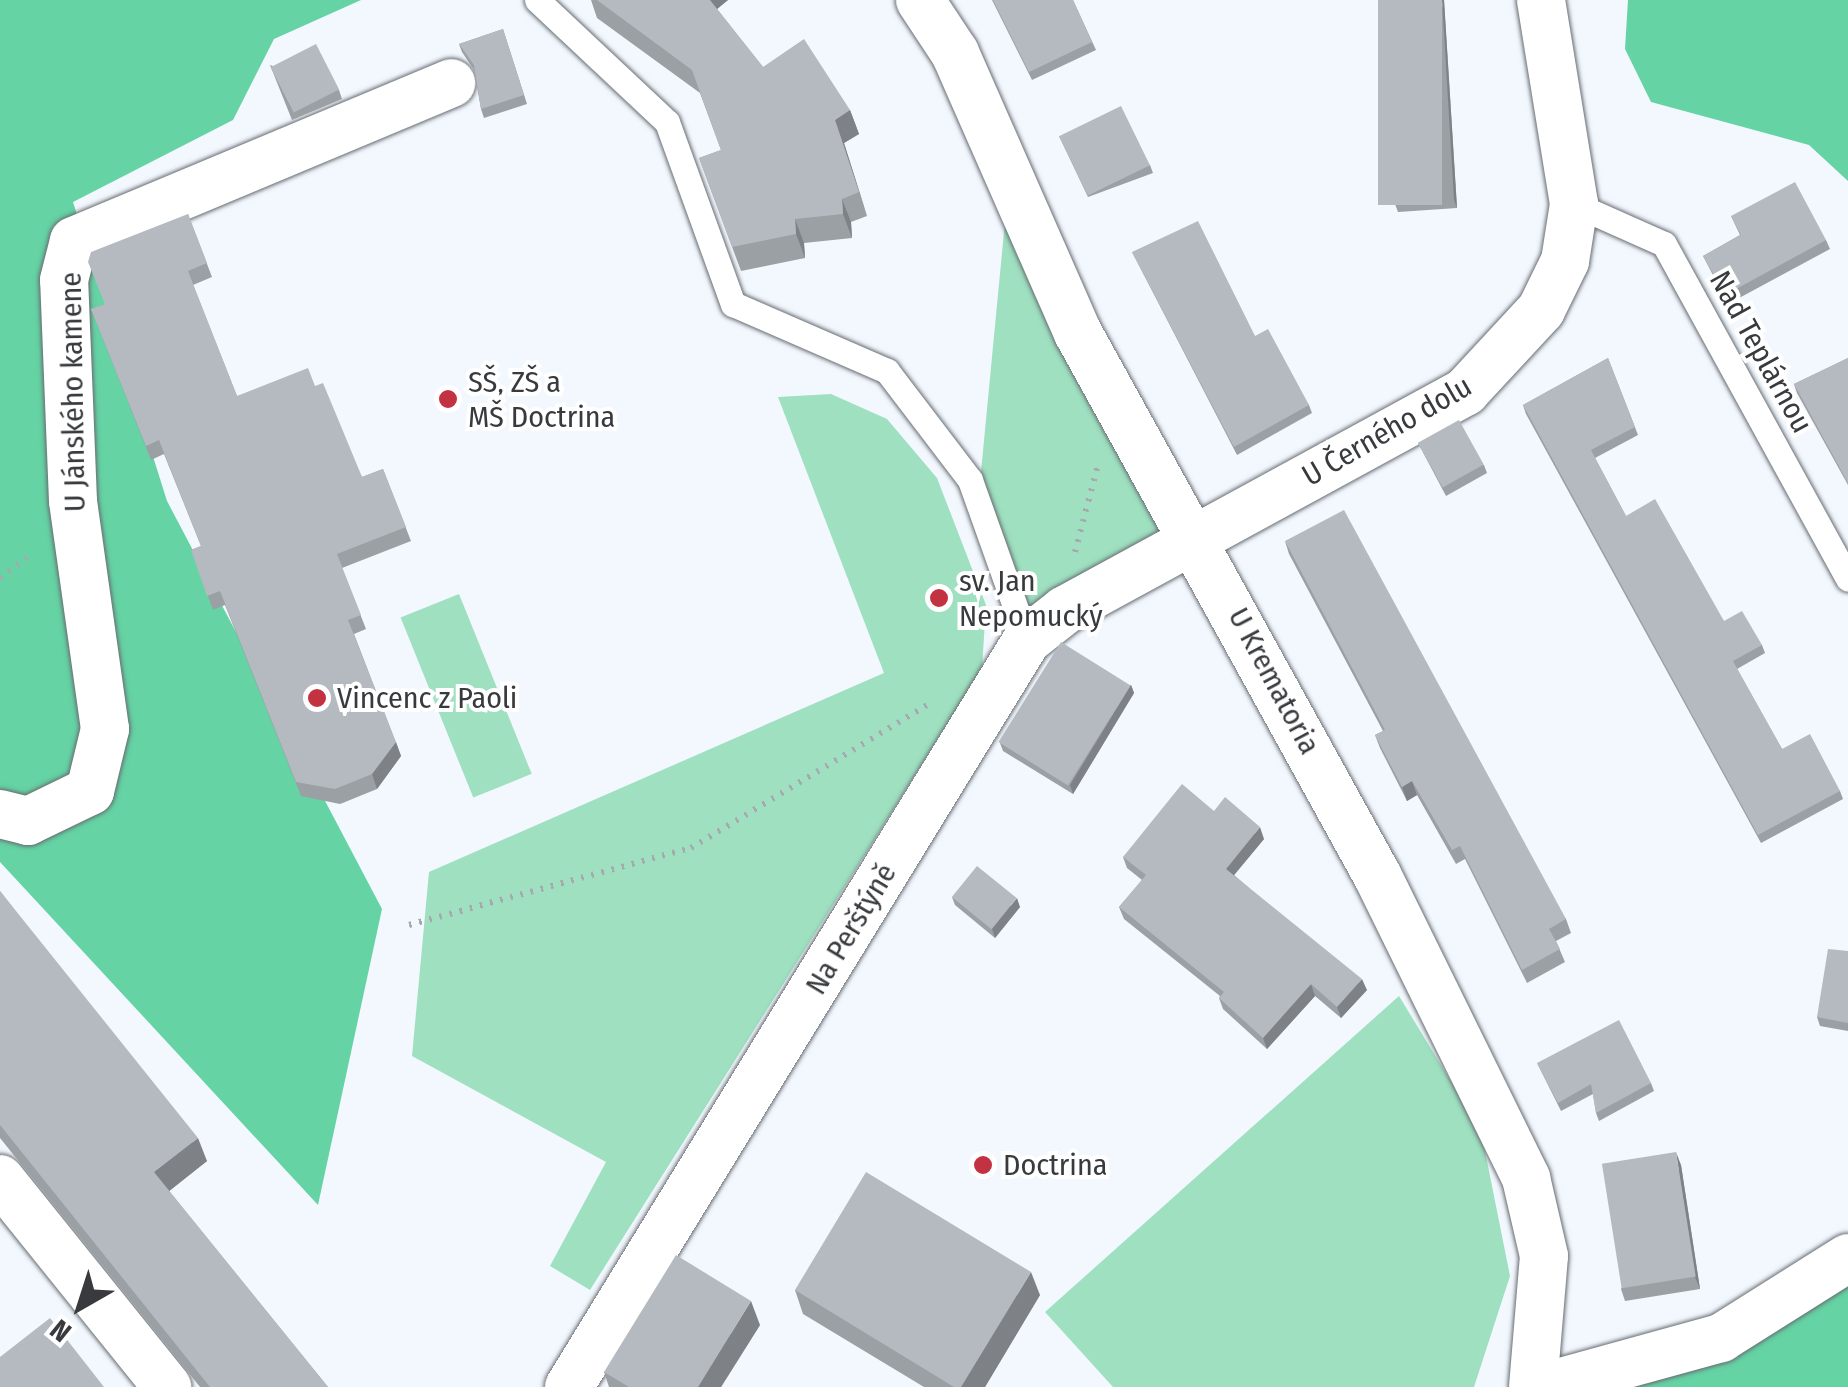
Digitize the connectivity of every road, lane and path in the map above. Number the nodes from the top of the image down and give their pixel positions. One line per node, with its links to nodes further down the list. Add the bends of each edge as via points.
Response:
1 (538, 0): 10 (lane, via 667,122 733,304 888,371 970,480)
2 (920, 0): 6 (street, U Krematoria, via 955,53 1078,333)
3 (1541, 0): 5 (street, U Černého dolu)
4 (451, 83): 12 (street, U Jánského kamene, via 74,241 64,280 73,501 105,729 90,791 28,821)
5 (1574, 204): 7 (street, U Černého dolu, via 1565,261 1541,310 1490,369); 8 (lane, Nad Teplárnou, via 1664,244)
6 (1125, 414): 7 (street, U Krematoria); 9 (path, via 1085,495)
7 (1197, 536): 9 (street, Na Perštýně); 18 (street, U Krematoria, via 1526,1178 1544,1256)
8 (1848, 578)
9 (1065, 610): 10 (street, Na Perštýně)
10 (1027, 640): 17 (street, Na Perštýně)
11 (943, 695): 13 (path, via 691,848)
12 (0, 814)
13 (410, 925)
14 (0, 1179): 16 (street)
15 (1848, 1258): 19 (street, via 1721,1338)
16 (168, 1387)
17 (569, 1387)
18 (1533, 1387)
19 (1543, 1387)

